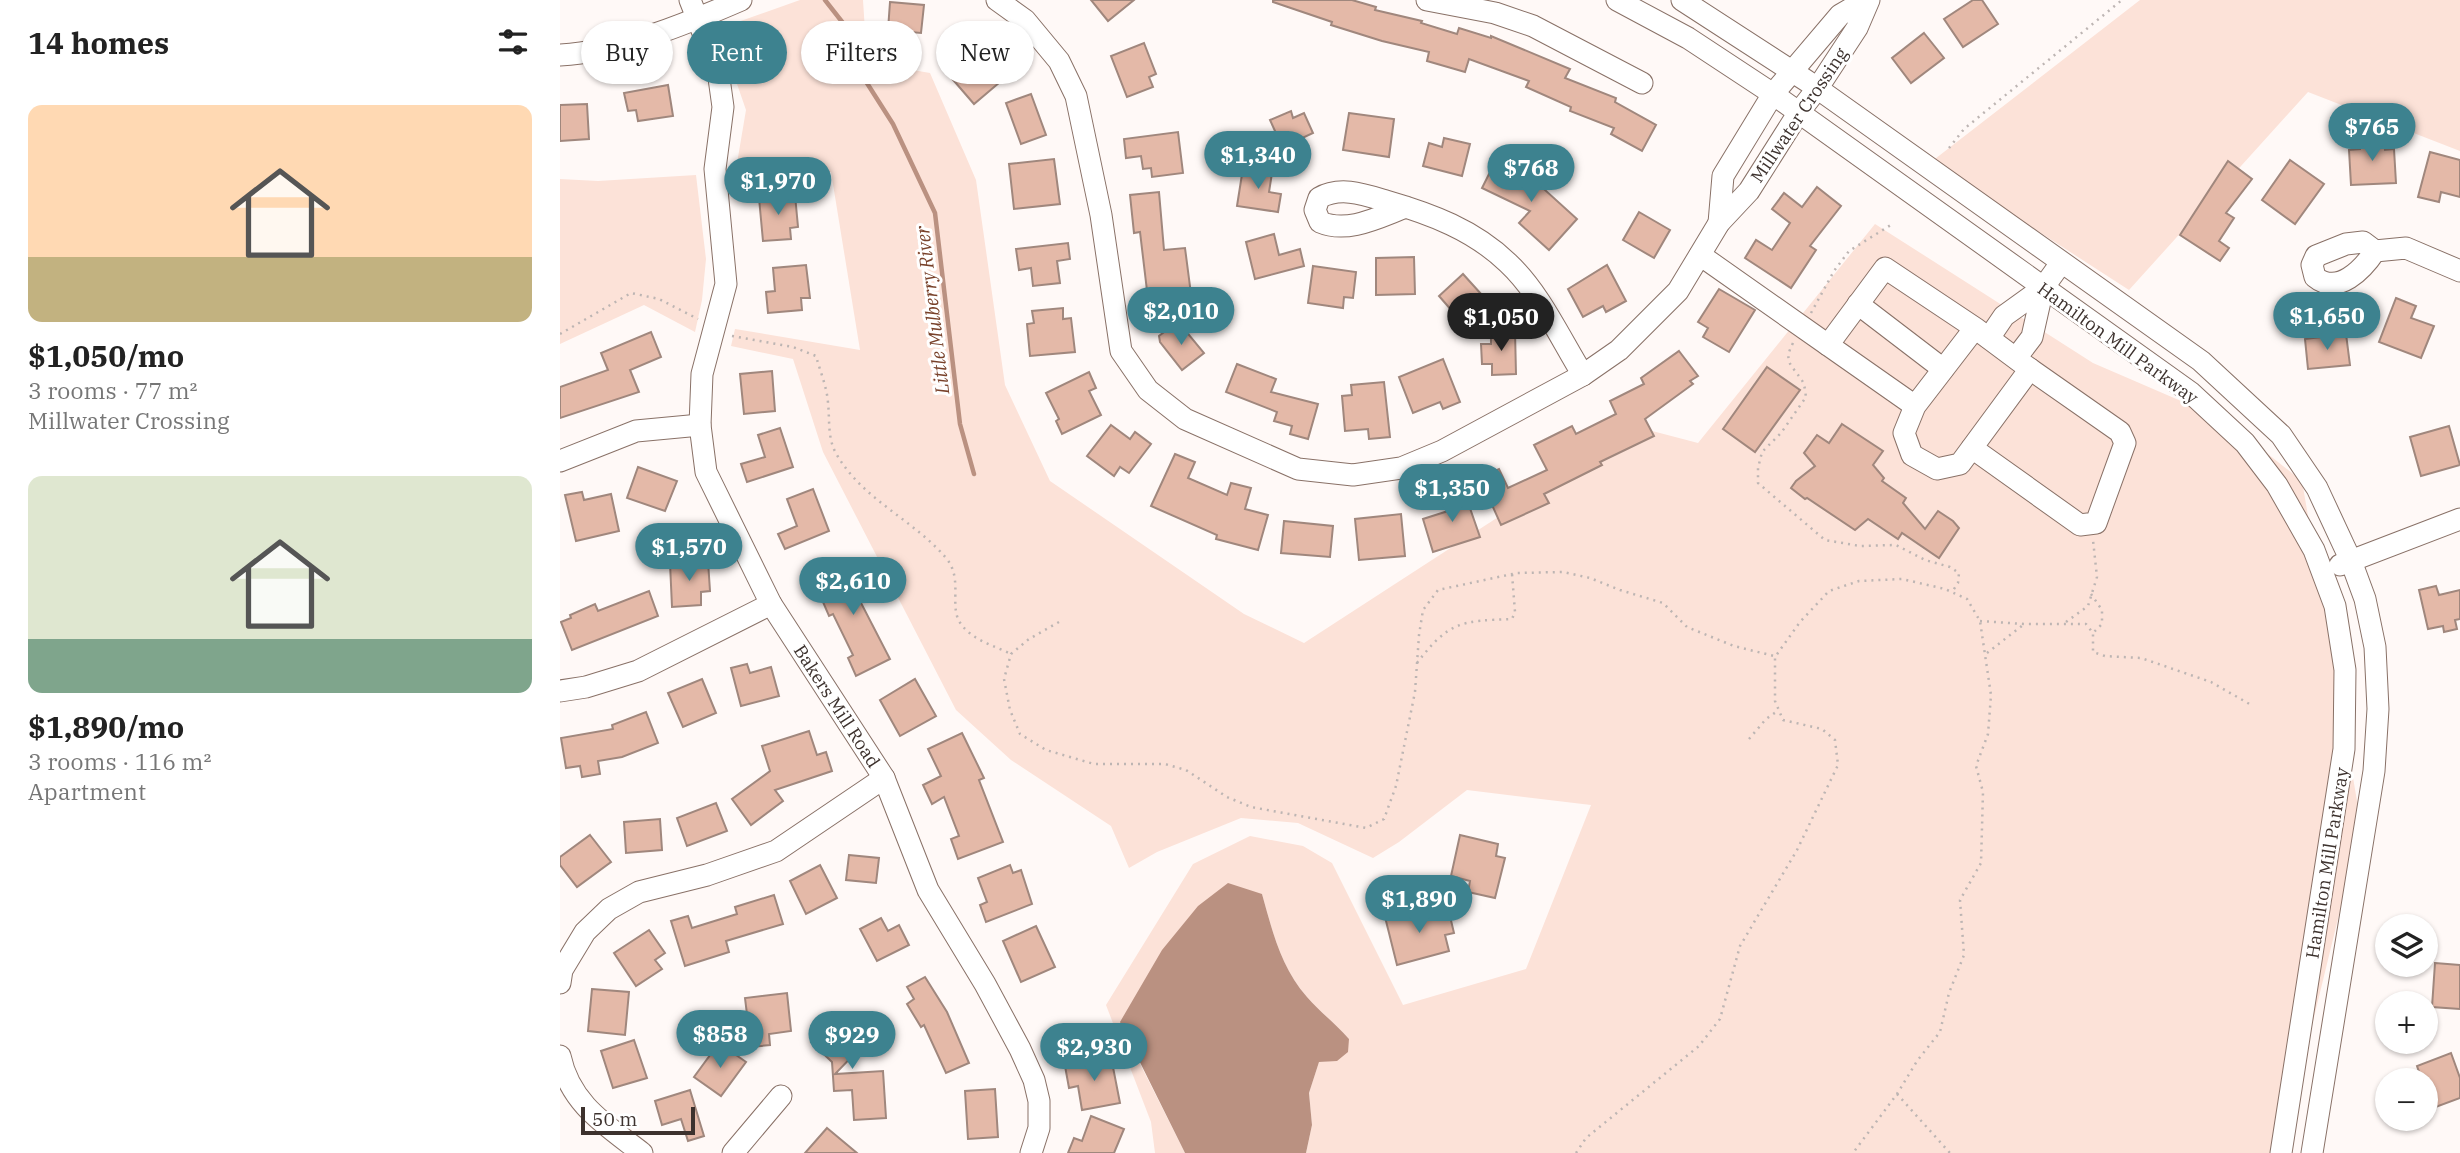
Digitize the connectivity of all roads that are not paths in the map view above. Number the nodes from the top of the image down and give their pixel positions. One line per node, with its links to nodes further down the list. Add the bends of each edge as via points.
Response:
1 (741, 0): 7 (street)
2 (997, 0): 26 (street, Millwater Crossing, via 1025,20 1059,61 1076,96 1101,215 1121,351 1148,390 1185,419 1298,470 1353,474 1401,468 1443,451)
3 (1427, 0): 10 (street, via 1495,13 1533,26)
4 (1617, 0): 12 (street, Hamilton Mill Parkway, via 1688,38)
5 (1682, 0): 9 (street, Hamilton Mill Parkway)
6 (1868, 0): 9 (street, Millwater Crossing, via 1840,15); 11 (street, Millwater Crossing, via 1857,28)
7 (693, 10): 8 (street, via 600,50); 28 (street, Bakers Mill Road, via 718,71 723,107 715,169 726,284 702,374)
8 (560, 55)
9 (1791, 71): 11 (street, Hamilton Mill Parkway); 12 (street, Millwater Crossing)
10 (1642, 83)
11 (1817, 89): 13 (street, Millwater Crossing); 18 (street, Hamilton Mill Parkway)
12 (1773, 94): 13 (street, Hamilton Mill Parkway); 15 (street, Millwater Crossing, via 1723,176)
13 (1799, 112): 15 (street, Millwater Crossing, via 1749,191); 20 (street, Hamilton Mill Parkway)
14 (1406, 207): 26 (street, via 1461,229 1510,265 1534,294)
15 (1719, 223): 17 (street, Millwater Crossing)
16 (2375, 251): 19 (street, via 2406,248)
17 (1700, 255): 23 (street); 26 (street, Millwater Crossing, via 1678,291 1619,350)
18 (2061, 263): 20 (street); 32 (street, Hamilton Mill Parkway, via 2201,361 2281,435 2318,488)
19 (2460, 271)
20 (2043, 288): 22 (street); 24 (street); 33 (street, Hamilton Mill Parkway, via 2190,392 2245,443 2277,485)
21 (1858, 304): 22 (street, via 1885,268); 23 (street); 25 (street)
22 (1982, 333): 24 (street); 25 (street)
23 (1828, 345): 27 (street)
24 (2023, 364): 29 (street); 29 (street, via 2120,432 2125,443 2096,523 2080,525)
25 (1943, 369): 27 (street)
26 (1583, 375)
27 (1915, 406): 29 (street, via 1905,433 1912,455 1937,469 1960,464)
28 (700, 425): 30 (street, via 636,432); 34 (street, Bakers Mill Road, via 706,472)
29 (1972, 448)
30 (560, 461)
31 (2460, 519): 32 (street)
32 (2351, 561): 33 (street); 44 (street, Hamilton Mill Parkway, via 2375,647 2378,709 2372,783)
33 (2322, 571): 43 (street, Hamilton Mill Parkway, via 2335,606 2345,670 2344,749)
34 (771, 604): 35 (street, via 638,671); 36 (street, Bakers Mill Road)
35 (560, 691)
36 (884, 778): 37 (street, via 776,851 639,892 609,909 585,932); 42 (street, Bakers Mill Road, via 928,890 985,984 1034,1080 1039,1128)
37 (561, 974)
38 (560, 1056): 40 (street, via 586,1110)
39 (781, 1096): 41 (street)
40 (642, 1153)
41 (733, 1153)
42 (1031, 1153)
43 (2281, 1153)
44 (2312, 1153)

